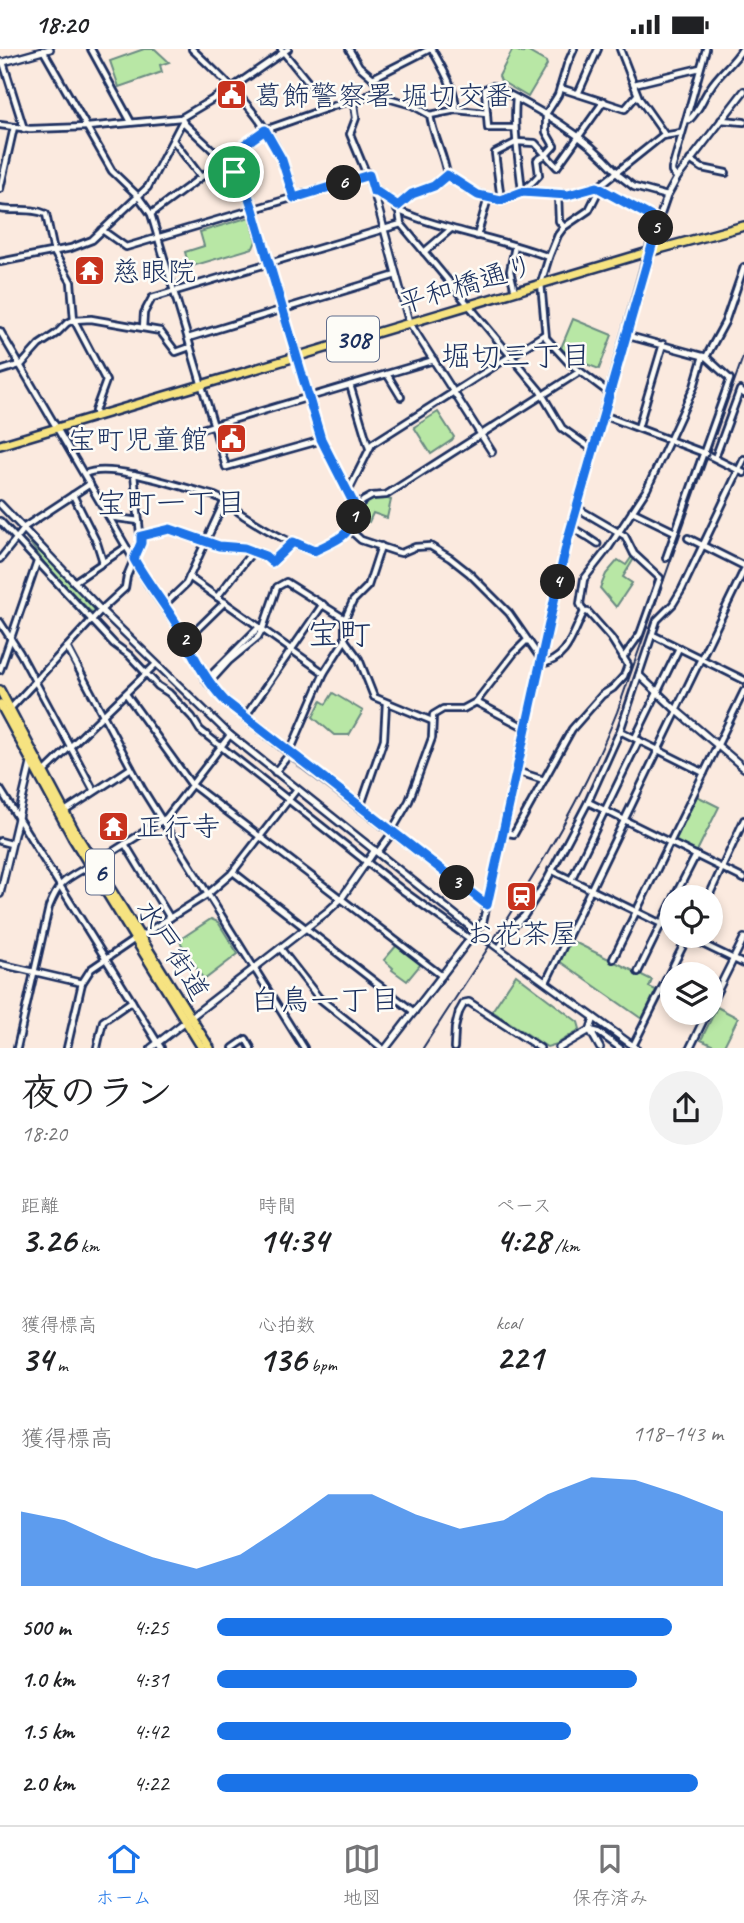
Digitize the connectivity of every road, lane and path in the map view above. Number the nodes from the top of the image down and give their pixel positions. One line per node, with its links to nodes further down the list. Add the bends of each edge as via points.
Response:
1 (91, 49): 33 (street)
2 (192, 49): 16 (street)
3 (349, 49): 14 (street)
4 (431, 49): 14 (street); 26 (street, via 450,85)
5 (574, 49): 17 (street)
6 (598, 49): 20 (street)
7 (620, 49): 15 (street)
8 (706, 49): 13 (street)
9 (742, 49): 31 (street, via 709,88 699,110)
10 (46, 50): 12 (street); 37 (street)
11 (284, 50): 16 (street); 25 (street)
12 (2, 61): 39 (street)
13 (700, 68): 15 (street); 31 (street)
14 (373, 78): 18 (street)
15 (634, 84): 21 (street)
16 (233, 87): 30 (street); 40 (street)
17 (561, 88): 20 (street); 28 (street)
18 (378, 89): 24 (street); 29 (street, via 384,97)
19 (744, 91): 32 (street)
20 (578, 94): 23 (street)
21 (637, 94): 23 (street, via 625,109); 42 (street)
22 (516, 98): 27 (street, via 493,86 485,89); 28 (street); 38 (street)
23 (604, 101): 43 (street)
24 (354, 104): 25 (street, via 349,101); 51 (street, via 356,118 350,134)
25 (328, 107): 40 (street)
26 (456, 110): 27 (street); 29 (street)
27 (487, 113): 38 (street, via 488,128)
28 (546, 114): 43 (street); 46 (street, via 546,132 554,146)
29 (430, 115): 52 (street)
30 (182, 119): 33 (street); 44 (street); 47 (street)
31 (686, 120): 41 (street)
32 (721, 120): 34 (street); 48 (street)
33 (131, 122): 37 (street)
34 (744, 122)
35 (0, 125): 36 (street)
36 (14, 127): 39 (street); 56 (street)
37 (87, 128): 39 (street); 60 (street, via 112,171)
38 (514, 128): 45 (street)
39 (24, 129)
40 (265, 130): 47 (street); 62 (street, via 282,160)
41 (681, 133): 42 (street); 54 (street, via 672,172)
42 (665, 135): 49 (street)
43 (579, 137): 46 (street, via 556,167); 49 (street)
44 (173, 140): 53 (street); 60 (street, via 148,187)
45 (517, 142): 46 (street, via 535,143); 58 (street); 64 (street, via 495,153)
46 (546, 155): 58 (street, via 537,160 539,175)
47 (223, 160): 53 (street); 67 (street, via 244,185)
48 (690, 160): 50 (street); 54 (street)
49 (616, 172): 55 (street); 61 (street, via 635,187)
50 (726, 173)
51 (369, 175): 57 (street); 62 (street)
52 (447, 175): 63 (street); 66 (street)
53 (201, 177): 68 (street)
54 (677, 178): 61 (street)
55 (599, 187): 59 (street); 69 (street); 71 (street, via 589,211)
56 (0, 188)
57 (374, 192): 66 (street); 73 (street)
58 (522, 192): 59 (street); 64 (street)
59 (558, 194): 71 (street, via 559,221)
60 (138, 196): 68 (street); 75 (street)
61 (667, 196): 69 (street)
62 (294, 198): 67 (street)
63 (488, 198): 64 (street); 76 (street)
64 (501, 200)
65 (0, 208): 79 (street, via 35,209 46,214)
66 (397, 208): 70 (street); 74 (street)
67 (253, 209): 77 (street); 84 (street)
68 (151, 214): 77 (street)
69 (659, 221): 81 (street)
70 (401, 223): 73 (street); 80 (street)
71 (564, 226): 82 (street)
72 (744, 226): 81 (main road, 平和橋通り / 308)
73 (383, 228): 84 (street); 86 (street)
74 (451, 229): 76 (street); 80 (street)
75 (103, 230): 77 (street, via 126,247); 79 (street, via 88,243)
76 (477, 236): 78 (street)
77 (158, 238): 88 (street)
78 (516, 246): 82 (street); 89 (street, via 510,271)
79 (54, 251): 83 (street); 92 (street, via 71,282)
80 (424, 252): 90 (street)
81 (648, 252): 87 (main road, 平和橋通り / 308); 97 (street)
82 (549, 257): 87 (street)
83 (0, 262)
84 (269, 263): 88 (street); 91 (street)
85 (744, 267): 103 (street, via 725,322)
86 (396, 275): 91 (street); 93 (street)
87 (541, 283): 89 (main road, 平和橋通り / 308); 96 (street)
88 (174, 291): 94 (street, via 152,298); 98 (street)
89 (515, 292): 90 (main road, 平和橋通り / 308)
90 (468, 305): 93 (main road, 平和橋通り / 308); 102 (street)
91 (282, 309): 98 (street); 101 (street)
92 (74, 320): 94 (street); 105 (street); 118 (street, via 106,381)
93 (410, 323): 101 (main road, 平和橋通り / 308); 104 (street)
94 (143, 328): 100 (street, via 160,331 176,352)
95 (0, 331): 105 (street)
96 (545, 334): 102 (street); 107 (street)
97 (625, 335): 99 (street); 112 (street)
98 (188, 338): 100 (street)
99 (663, 344): 103 (street); 121 (street)
100 (190, 347): 109 (street)
101 (297, 356): 109 (main road, 平和橋通り / 308); 115 (street)
102 (510, 356): 111 (street); 114 (street)
103 (704, 356): 125 (street); 130 (street, via 730,379)
104 (434, 360): 108 (street); 111 (street)
105 (19, 365): 106 (street); 120 (street)
106 (0, 371)
107 (579, 372): 112 (street); 114 (street)
108 (387, 374): 110 (street); 116 (street)
109 (202, 384): 118 (main road, 平和橋通り / 308); 119 (street)
110 (350, 385): 115 (street); 127 (street)
111 (454, 392): 123 (street); 127 (street)
112 (609, 393): 117 (street)
113 (744, 394): 131 (street, via 740,390)
114 (542, 395): 123 (street); 128 (street, via 562,428)
115 (309, 397): 119 (street); 124 (street)
116 (401, 397)
117 (603, 415): 121 (street); 128 (street)
118 (96, 416): 120 (main road, 平和橋通り / 308)
119 (214, 426): 122 (street); 124 (street, via 227,468)
120 (58, 428): 126 (main road, 平和橋通り / 308); 134 (street)
121 (638, 428): 125 (street)
122 (188, 433)
123 (481, 434): 129 (street); 141 (street, via 386,495 372,496)
124 (322, 440): 137 (street)
125 (670, 440): 130 (street); 143 (street)
126 (0, 445)
127 (369, 448): 137 (street)
128 (593, 450): 142 (street)
129 (492, 452)
130 (704, 453): 131 (street); 151 (street)
131 (715, 458): 133 (street)
132 (744, 459): 133 (street)
133 (741, 472): 160 (street)
134 (85, 474): 135 (street, via 91,470); 136 (street)
135 (134, 474): 139 (street); 146 (street)
136 (90, 484): 138 (street); 144 (street)
137 (348, 492): 141 (street)
138 (73, 495): 148 (street); 167 (street)
139 (225, 500): 156 (street); 157 (street)
140 (0, 504): 148 (street)
141 (356, 508): 149 (street)
142 (577, 508): 147 (street); 150 (street)
143 (632, 511): 150 (street); 151 (street)
144 (109, 517): 146 (street); 161 (street)
145 (0, 521): 154 (street)
146 (139, 521): 152 (street)
147 (571, 527): 153 (street); 191 (street)
148 (24, 528): 154 (street); 170 (street)
149 (350, 530): 157 (street, via 314,551); 159 (street, via 361,540)
150 (618, 532): 176 (street, via 584,579 580,604); 189 (street, via 660,578 640,634)
151 (675, 532): 163 (street)
152 (141, 536): 156 (street, via 170,529); 165 (street)
153 (586, 536): 158 (street)
154 (16, 537): 164 (street); 166 (street)
155 (688, 538): 160 (street)
156 (205, 541): 162 (street); 169 (street)
157 (293, 542): 162 (street, via 272,562)
158 (598, 544)
159 (381, 546): 177 (street, via 368,586 353,601); 185 (street, via 401,553 430,546 444,554 509,613)
160 (703, 546): 168 (street); 181 (street, via 677,598 658,618)
161 (126, 547): 165 (street); 167 (street)
162 (253, 551): 171 (street)
163 (666, 558)
164 (0, 559)
165 (134, 559): 174 (street); 175 (street, via 125,587)
166 (37, 561): 178 (street); 182 (street)
167 (103, 562): 170 (street)
168 (744, 568): 190 (street)
169 (189, 577): 171 (street); 174 (street)
170 (74, 582): 175 (street)
171 (217, 597): 172 (street)
172 (225, 602): 180 (street); 183 (street)
173 (323, 604): 177 (street); 180 (street, via 286,582 276,587); 188 (street)
174 (164, 605): 183 (street)
175 (100, 610): 178 (street); 192 (street)
176 (584, 612): 189 (street, via 593,616); 191 (street, via 566,650 548,662)
177 (345, 619): 184 (street)
178 (92, 620): 186 (street); 194 (street)
179 (0, 622): 182 (street)
180 (261, 628): 188 (street); 199 (street)
181 (653, 635): 187 (street); 196 (street)
182 (11, 638): 193 (street); 198 (street)
183 (185, 641): 199 (street)
184 (345, 641): 195 (street); 205 (street, via 359,659 374,697)
185 (527, 641): 191 (street); 204 (street)
186 (67, 647): 198 (street); 209 (street)
187 (680, 648): 190 (street); 203 (street)
188 (290, 650): 195 (street); 210 (street)
189 (623, 659): 227 (street, via 628,666 624,676 572,729)
190 (701, 659): 197 (street); 208 (street)
191 (540, 661): 212 (street)
192 (156, 664): 194 (street); 214 (street)
193 (0, 670)
194 (148, 673): 202 (street); 216 (street, via 192,716 200,730)
195 (324, 673): 220 (street)
196 (639, 675): 203 (street); 213 (street)
197 (744, 680)
198 (35, 681): 207 (street); 218 (street)
199 (207, 681): 210 (street)
200 (0, 690): 207 (main road)
201 (744, 691): 217 (street)
202 (126, 694): 209 (street); 228 (street)
203 (657, 694): 208 (street); 215 (street)
204 (476, 702): 211 (street, via 463,709 440,710); 212 (street)
205 (386, 703): 211 (street); 234 (street, via 384,739)
206 (0, 704): 221 (main road, 水戸街道 / 6)
207 (10, 709): 221 (main road)
208 (677, 711): 217 (street); 219 (street)
209 (104, 715): 218 (street); 222 (street)
210 (244, 717): 220 (street)
211 (432, 721): 242 (street, via 432,738)
212 (526, 729): 224 (street)
213 (620, 731): 215 (street); 233 (street)
214 (230, 735): 216 (street); 225 (street)
215 (637, 739): 219 (street); 235 (street)
216 (221, 745): 228 (street); 232 (street)
217 (717, 745): 223 (street); 226 (street)
218 (70, 747): 221 (street); 231 (street)
219 (659, 750): 226 (street); 238 (street)
220 (289, 752): 225 (street); 234 (street)
221 (38, 768): 236 (main road, 水戸街道 / 6); 237 (street); 251 (main road, 水戸街道 / 6)
222 (131, 768): 231 (street); 240 (street)
223 (744, 768)
224 (516, 771): 227 (street); 241 (street)
225 (275, 772): 230 (street)
226 (704, 773): 245 (street)
227 (544, 780): 241 (street, via 514,834)
228 (191, 784): 240 (street); 243 (street)
229 (0, 789): 237 (street)
230 (297, 789): 232 (street); 248 (street)
231 (94, 791): 236 (street)
232 (289, 799): 243 (street); 250 (street)
233 (588, 801): 235 (street); 253 (street)
234 (360, 808): 242 (street)
235 (605, 810): 238 (street); 256 (street)
236 (65, 811): 251 (main road, 水戸街道 / 6)
237 (18, 817): 246 (street); 257 (street)
238 (625, 820): 245 (street); 260 (street)
239 (744, 820): 252 (street)
240 (162, 821): 247 (street); 262 (street)
241 (503, 832): 264 (street)
242 (392, 833): 248 (street); 264 (street)
243 (260, 837): 254 (street); 263 (street)
244 (0, 841): 246 (street)
245 (670, 843): 249 (street); 265 (street)
246 (11, 844): 261 (street)
247 (125, 844): 251 (street); 266 (street)
248 (377, 851): 250 (street); 270 (street)
249 (696, 855): 252 (street); 258 (street)
250 (366, 862): 263 (street); 273 (street)
251 (92, 864): 257 (street); 271 (main road, 水戸街道 / 6)
252 (721, 868): 255 (street); 259 (street)
253 (551, 870): 256 (street); 275 (street)
254 (233, 872): 262 (street); 269 (street)
255 (744, 879)
256 (571, 880): 260 (street)
257 (60, 884): 278 (street); 284 (street)
258 (681, 885)
259 (714, 885)
260 (592, 890): 265 (street); 288 (street)
261 (0, 894)
262 (208, 894): 266 (street); 283 (street)
263 (341, 899): 269 (street); 286 (street)
264 (487, 905): 270 (street)
265 (637, 911): 267 (street); 279 (street)
266 (170, 918): 271 (street)
267 (660, 923)
268 (660, 926): 285 (street)
269 (306, 928): 274 (street); 291 (street)
270 (477, 932): 273 (street); 275 (street)
271 (138, 938): 278 (street); 294 (main road, 水戸街道 / 6)
272 (744, 938): 280 (street)
273 (471, 940): 286 (street)
274 (280, 948): 283 (street); 308 (street, via 318,998)
275 (499, 948): 288 (street)
276 (682, 948): 298 (street)
277 (712, 948): 280 (street)
278 (105, 958): 289 (street, via 87,972); 290 (street)
279 (613, 959)
280 (734, 959): 282 (street); 287 (street)
281 (0, 964): 284 (street)
282 (744, 964)
283 (254, 968): 294 (street); 307 (street)
284 (34, 972): 289 (street); 299 (street)
285 (638, 972)
286 (442, 976): 291 (street)
287 (723, 981)
288 (546, 982): 293 (street)
289 (82, 983): 300 (street)
290 (132, 1001): 297 (street); 301 (street, via 103,1021)
291 (414, 1012): 308 (street)
292 (459, 1012): 309 (street); 310 (street, via 469,1002)
293 (594, 1018): 296 (street); 298 (street)
294 (188, 1019): 297 (street); 303 (main road, 水戸街道 / 6); 304 (main road, 水戸街道 / 6)
295 (701, 1025): 314 (street)
296 (590, 1030): 311 (street); 312 (street); 313 (street)
297 (159, 1045): 302 (street)
298 (634, 1047)
299 (18, 1048)
300 (67, 1048)
301 (97, 1048)
302 (151, 1048)
303 (202, 1048)
304 (210, 1048)
305 (233, 1048): 306 (street, via 246,1039)
306 (251, 1048)
307 (304, 1048)
308 (384, 1048)
309 (454, 1048)
310 (540, 1048)
311 (559, 1048)
312 (600, 1048)
313 (620, 1048)
314 (690, 1048)

